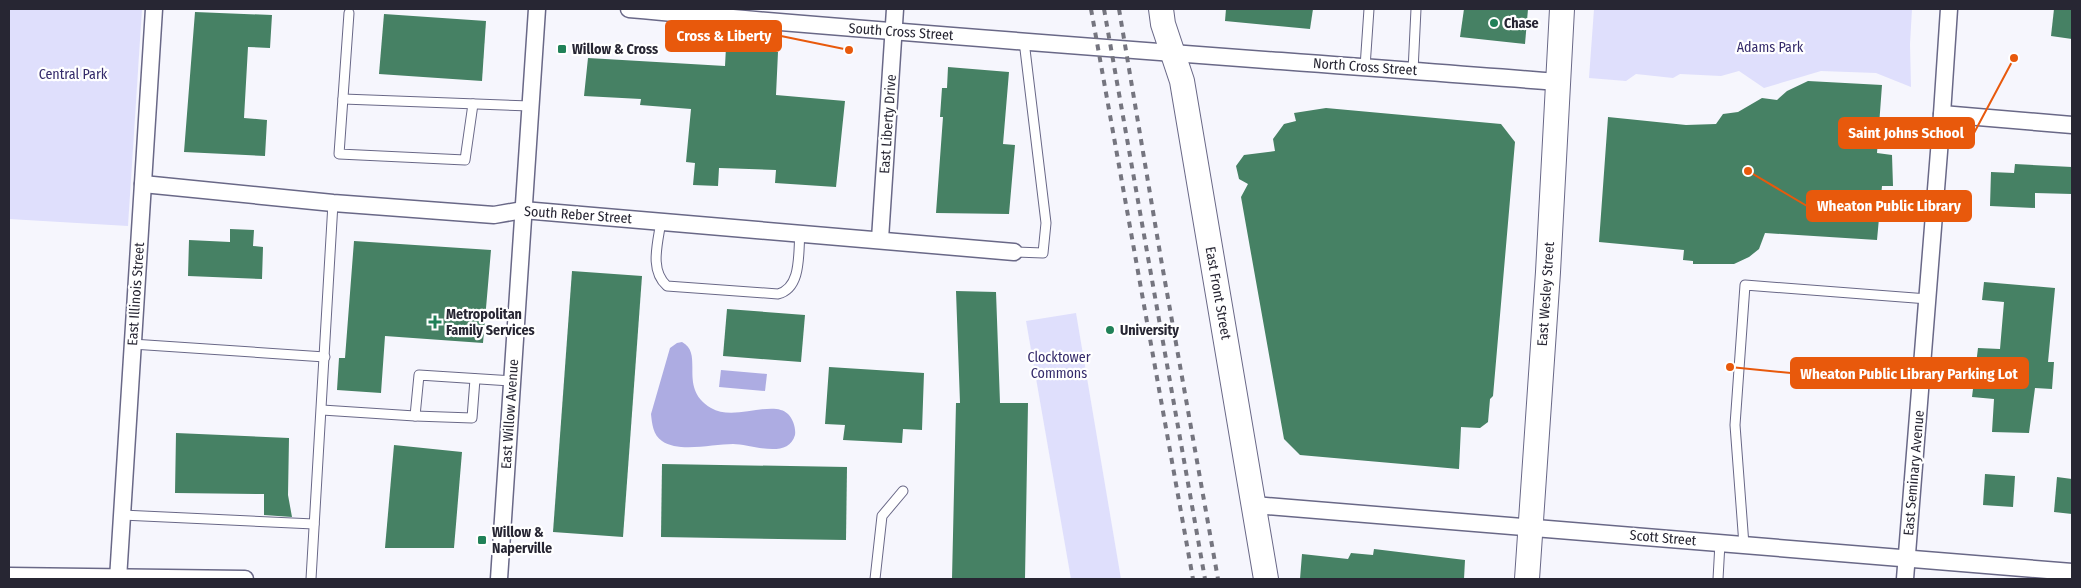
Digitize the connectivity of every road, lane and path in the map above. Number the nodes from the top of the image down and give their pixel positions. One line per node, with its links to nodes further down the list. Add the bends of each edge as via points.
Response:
1 (154, 9): 22 (street, East Illinois Street)
2 (537, 9): 19 (street, East Willow Avenue)
3 (629, 9): 11 (street, South Cross Street)
4 (895, 9): 11 (street, East Liberty Drive)
5 (1161, 9): 13 (street, East Front Street)
6 (1369, 9): 14 (lane)
7 (1416, 9): 15 (lane)
8 (1562, 9): 16 (street, East Wesley Street)
9 (1949, 9): 20 (street, East Seminary Avenue)
10 (349, 13): 17 (lane)
11 (894, 32): 12 (street, South Cross Street); 27 (street, East Liberty Drive)
12 (1024, 41): 13 (street, South Cross Street); 28 (lane, via 1046,223 1043,253)
13 (1172, 52): 14 (street, North Cross Street); 37 (street, East Front Street, via 1184,90)
14 (1365, 67): 15 (street, North Cross Street)
15 (1413, 71): 16 (street, North Cross Street)
16 (1558, 82): 40 (street, East Wesley Street)
17 (343, 99): 18 (lane); 18 (lane, via 339,154 465,160)
18 (473, 104): 19 (lane)
19 (530, 106): 24 (street, East Willow Avenue)
20 (1942, 114): 21 (street); 29 (street, East Seminary Avenue)
21 (2072, 125)
22 (143, 184): 23 (street, South Reber Street); 30 (street, East Illinois Street)
23 (333, 203): 24 (street, South Reber Street, via 494,215); 31 (lane)
24 (523, 210): 25 (street, South Reber Street); 33 (street, East Willow Avenue)
25 (661, 221): 26 (street, South Reber Street); 26 (lane, via 657,271 667,286 786,292 793,286 796,276)
26 (800, 233): 27 (street, South Reber Street)
27 (880, 240): 28 (street, South Reber Street)
28 (1014, 252)
29 (1928, 299): 42 (lane, via 1746,285 1735,425); 43 (street, East Seminary Avenue)
30 (132, 344): 31 (lane); 38 (street, East Illinois Street)
31 (325, 357): 34 (lane)
32 (475, 379): 33 (lane); 35 (lane, via 472,418); 35 (lane, via 419,375)
33 (512, 381): 49 (street, East Willow Avenue)
34 (322, 410): 35 (lane); 39 (lane)
35 (415, 416)
36 (903, 491): 50 (lane, via 882,516)
37 (1254, 506): 40 (street, Scott Street); 51 (street, East Front Street)
38 (122, 515): 39 (lane); 46 (street, East Illinois Street)
39 (314, 524): 48 (lane)
40 (1531, 527): 41 (street, Scott Street); 52 (street, East Wesley Street)
41 (1720, 543): 42 (street, Scott Street); 53 (lane)
42 (1744, 545): 43 (street, Scott Street)
43 (1907, 559): 44 (street, Scott Street); 54 (street, East Seminary Avenue)
44 (2072, 572)
45 (9, 576): 46 (street)
46 (119, 578): 47 (street)
47 (245, 579)
48 (311, 579)
49 (499, 579)
50 (875, 579)
51 (1266, 579)
52 (1527, 579)
53 (1718, 579)
54 (1905, 579)

